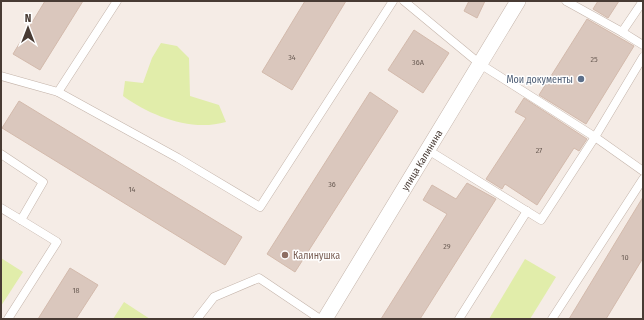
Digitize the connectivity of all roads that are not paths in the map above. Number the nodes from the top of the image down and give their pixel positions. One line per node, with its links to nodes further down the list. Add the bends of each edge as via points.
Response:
1 (117, 1): 12 (lane)
2 (392, 1): 12 (lane, via 260,207 178,158)
3 (404, 1): 10 (lane)
4 (518, 1): 10 (street, улица Калинина)
5 (566, 1): 7 (lane)
6 (643, 1): 7 (lane)
7 (622, 32): 8 (lane)
8 (643, 45)
9 (643, 57): 13 (lane)
10 (480, 64): 13 (lane); 14 (street, улица Калинина)
11 (1, 76): 12 (lane)
12 (58, 92)
13 (595, 137): 16 (lane); 19 (lane, via 541,220)
14 (428, 150): 19 (lane); 24 (street, улица Калинина)
15 (1, 154): 20 (lane, via 43,182)
16 (643, 171)
17 (643, 179): 26 (lane)
18 (1, 208): 20 (lane)
19 (527, 211): 25 (lane)
20 (21, 220): 21 (lane, via 57,242)
21 (8, 319)
22 (197, 319): 23 (lane, via 214,296 259,278)
23 (320, 319)
24 (325, 319)
25 (459, 319)
26 (552, 319)

